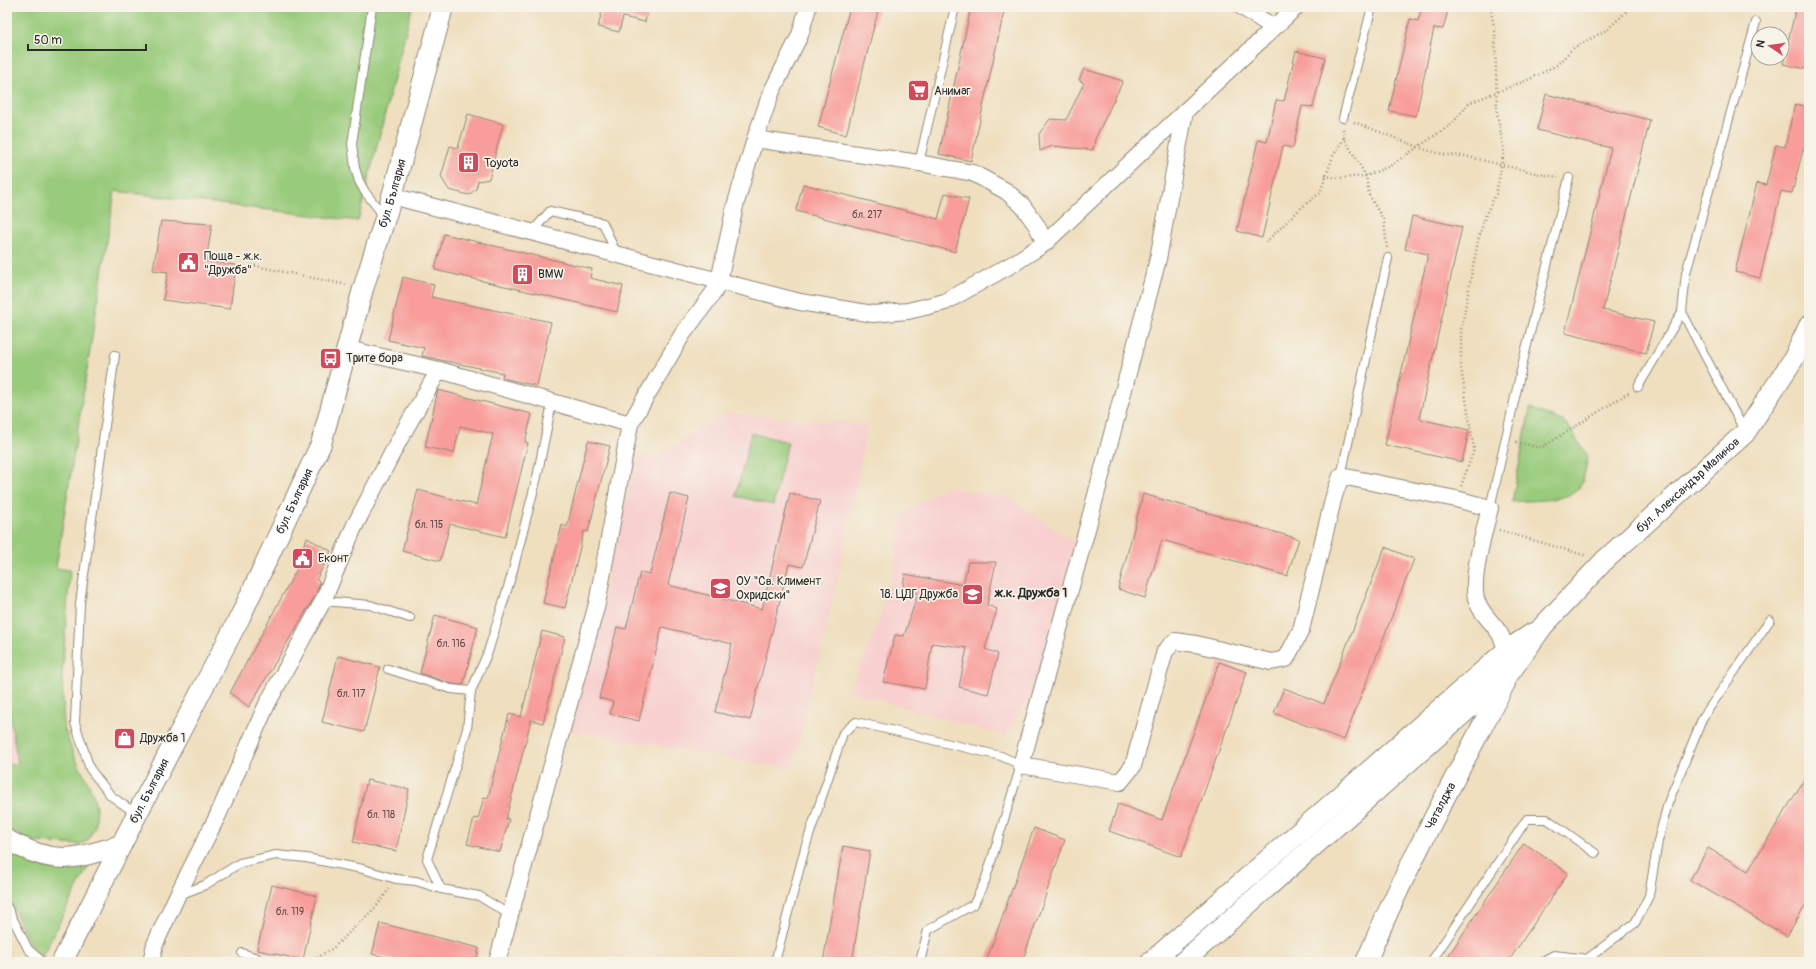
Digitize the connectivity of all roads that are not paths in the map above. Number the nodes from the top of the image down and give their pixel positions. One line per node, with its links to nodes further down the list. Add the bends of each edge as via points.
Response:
1 (372, 7): 16 (lane, via 352,144 359,181)
2 (443, 7): 15 (street, бул. България)
3 (808, 7): 12 (street, via 800,35 771,93)
4 (954, 7): 13 (lane)
5 (1242, 7): 9 (street)
6 (1296, 7): 9 (street)
7 (1372, 7): 11 (lane)
8 (1756, 22): 22 (lane, via 1686,273)
9 (1273, 27): 10 (street)
10 (1185, 111): 18 (street); 41 (street, via 1158,260 1086,533)
11 (1343, 118)
12 (755, 139): 13 (street); 21 (street, via 735,206)
13 (919, 163): 18 (street, via 974,173 1006,191 1022,205)
14 (1569, 178): 32 (lane, via 1525,353)
15 (392, 196): 16 (street, бул. България); 17 (street)
16 (385, 218): 24 (street, бул. България)
17 (532, 232): 19 (street); 19 (lane, via 550,211 603,223)
18 (1045, 243): 21 (street, via 945,302 908,311 873,314 800,302)
19 (616, 254): 21 (street)
20 (1388, 258): 31 (lane)
21 (720, 281): 29 (street, via 682,335)
22 (1682, 312): 27 (lane); 30 (lane)
23 (1809, 326): 30 (street, бул. Александър Малинов, via 1794,358)
24 (348, 349): 26 (street); 42 (street, бул. България, via 321,444 242,615)
25 (115, 354): 42 (lane, via 80,603 75,723 90,769 111,796)
26 (439, 370): 28 (street); 33 (street, via 354,527)
27 (1638, 387)
28 (552, 403): 29 (street); 40 (lane, via 537,477 512,574 488,652)
29 (630, 424): 49 (street, via 597,604)
30 (1745, 433): 36 (street, бул. Александър Малинов, via 1604,561)
31 (1341, 476): 32 (street); 41 (street, via 1301,630 1286,659 1271,662 1175,641 1165,651 1133,766 1120,782)
32 (1490, 508): 37 (street, via 1474,588 1478,604 1503,638)
33 (323, 601): 34 (lane, via 370,605); 47 (street, via 267,704 218,815)
34 (410, 618)
35 (1770, 620): 52 (lane, via 1703,717 1668,803 1658,841 1649,896 1634,923)
36 (1543, 626): 37 (street); 39 (street)
37 (1506, 651): 39 (street); 61 (street)
38 (388, 669): 40 (lane, via 451,689)
39 (1511, 671): 62 (street); 63 (street, Чаталджа, via 1395,895)
40 (471, 691): 46 (lane, via 467,729 427,859)
41 (1021, 764): 59 (lane, via 1001,756 856,722 843,733 805,848); 60 (lane, via 985,881 974,904 928,930)
42 (137, 814): 44 (street, бул. България)
43 (7, 840): 44 (street, via 39,854 69,859)
44 (121, 845): 55 (street, бул. България)
45 (1595, 852): 64 (lane, via 1547,819 1527,819)
46 (441, 889): 47 (lane, via 363,869 276,854 240,863 205,885); 49 (lane, via 479,896)
47 (177, 896): 56 (street, via 155,944)
48 (7, 907): 54 (lane, via 28,949)
49 (510, 915): 58 (street)
50 (242, 953): 57 (lane, via 257,958)
51 (7, 957): 53 (lane)
52 (1590, 960): 65 (lane, via 1554,955)
53 (9, 962)
54 (43, 962)
55 (62, 962)
56 (151, 962)
57 (260, 962)
58 (497, 962)
59 (775, 962)
60 (920, 962)
61 (1152, 962)
62 (1184, 962)
63 (1366, 962)
64 (1431, 962)
65 (1541, 962)

